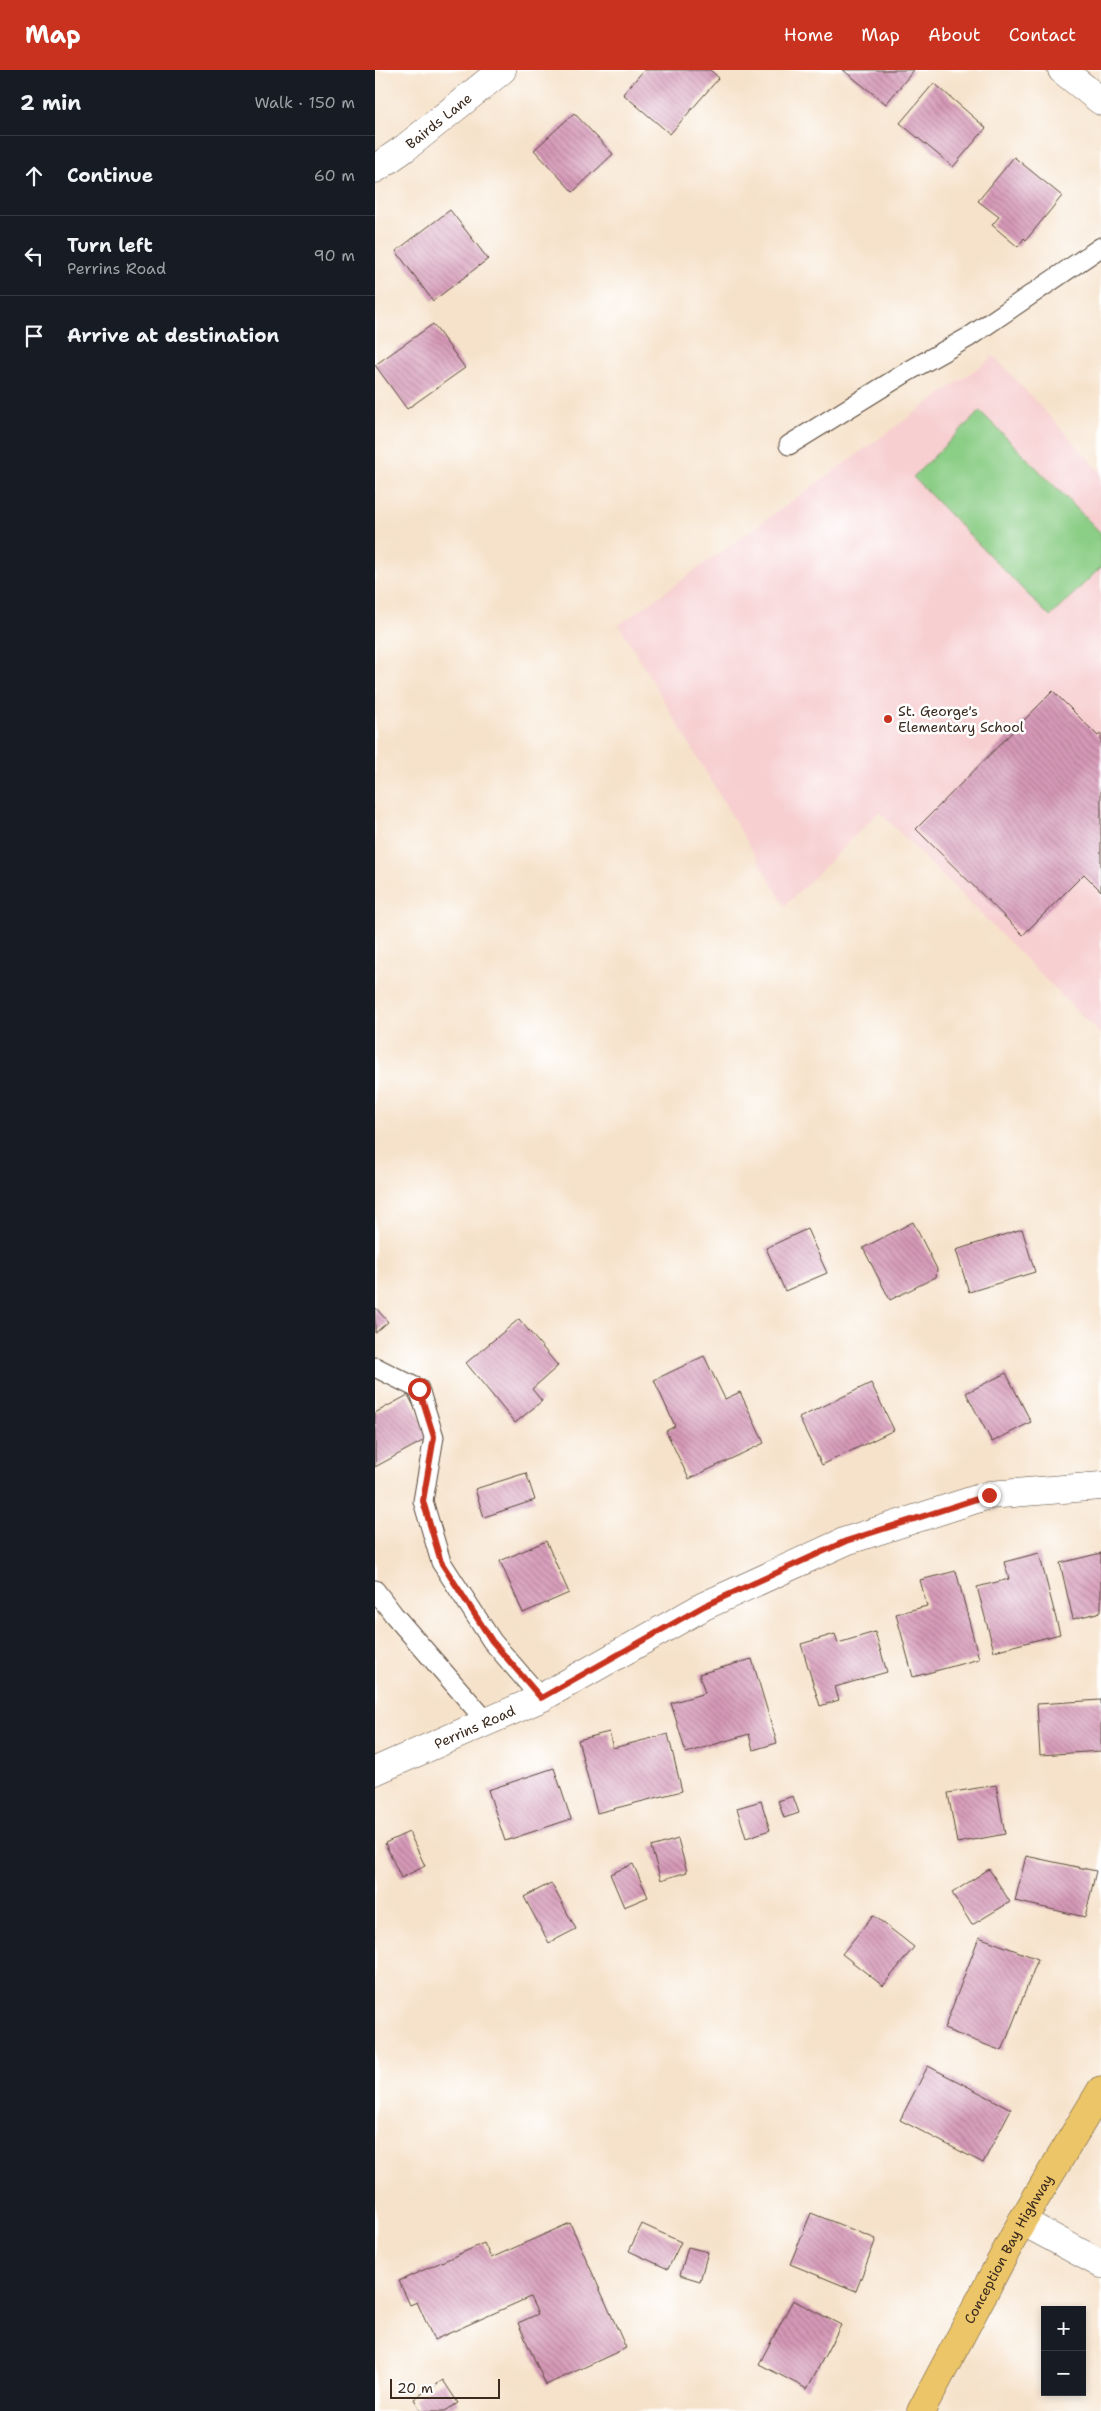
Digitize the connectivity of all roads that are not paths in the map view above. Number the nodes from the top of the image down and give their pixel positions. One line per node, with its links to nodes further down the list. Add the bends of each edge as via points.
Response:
1 (502, 70): 4 (street, Bairds Lane)
2 (1062, 70): 3 (street)
3 (1101, 101)
4 (375, 169)
5 (1101, 247): 6 (lane, via 969,338)
6 (789, 445)
7 (375, 1367): 10 (lane, via 419,1389 434,1437 423,1501 441,1562 492,1641)
8 (1101, 1486): 10 (street, Perrins Road, via 989,1495 846,1541 704,1606)
9 (375, 1590): 11 (lane)
10 (541, 1698): 11 (street, Perrins Road)
11 (487, 1722): 12 (street, Perrins Road)
12 (375, 1771)
13 (1101, 2090): 14 (main road, Conception Bay Highway)
14 (1022, 2221): 15 (street); 16 (main road, Conception Bay Highway)
15 (1101, 2264)
16 (921, 2411)

